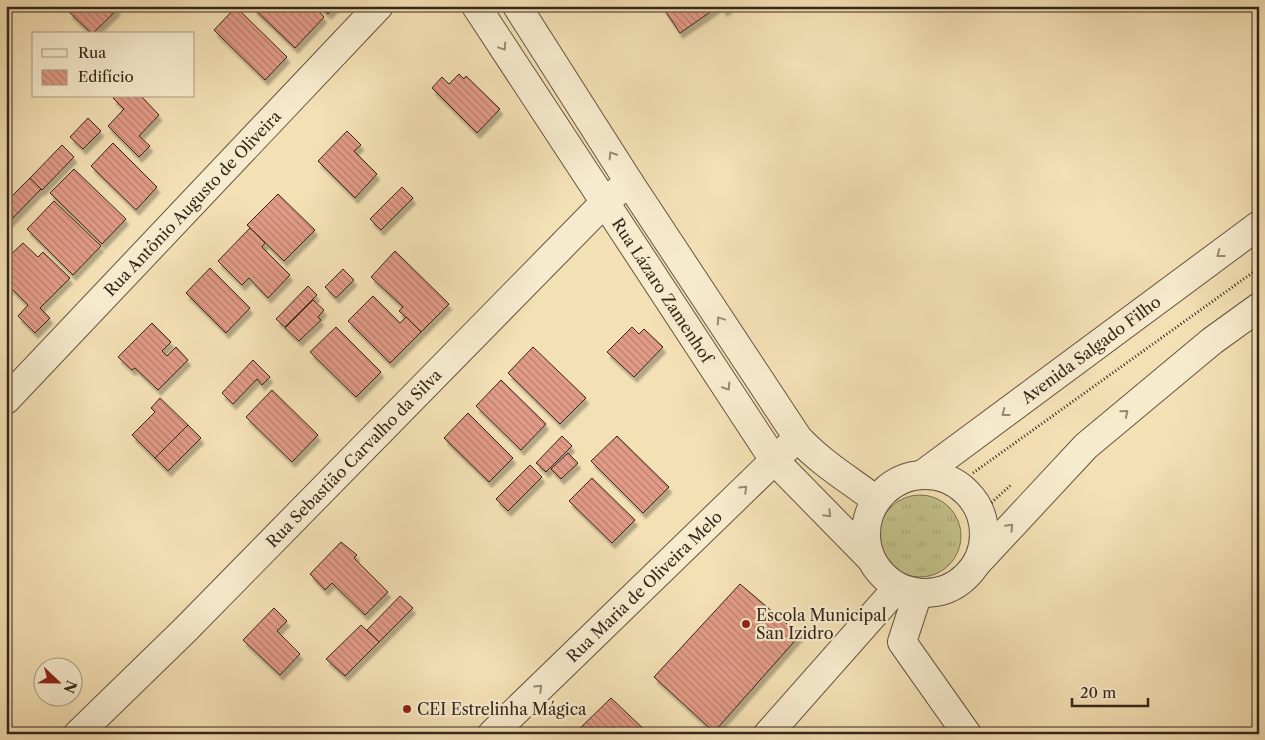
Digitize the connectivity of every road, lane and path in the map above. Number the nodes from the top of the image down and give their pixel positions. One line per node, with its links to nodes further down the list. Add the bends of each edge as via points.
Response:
1 (379, 6): 9 (street, Rua Antônio Augusto de Oliveira)
2 (476, 6): 5 (street, Rua Lázaro Zamenhof, one-way to 5)
3 (517, 6): 4 (street, Rua Lázaro Zamenhof, one-way to 3)
4 (629, 182): 5 (street, Rua Sebastião Carvalho da Silva); 10 (street, Rua Lázaro Zamenhof, one-way to 4)
5 (606, 201): 11 (street, Rua Lázaro Zamenhof, one-way to 11); 18 (street, Rua Sebastião Carvalho da Silva, via 185,630)
6 (1259, 225): 12 (street, Avenida Salgado Filho, one-way to 12)
7 (1259, 268): 13 (path)
8 (1259, 307): 16 (street, one-way to 8, via 1086,446 1212,341)
9 (6, 400)
10 (798, 438): 11 (street, Rua Maria de Oliveira Melo); 14 (street, Rua Lázaro Zamenhof, via 815,456)
11 (774, 460): 15 (street, Rua Lázaro Zamenhof, one-way to 15); 19 (street, Rua Maria de Oliveira Melo, one-way to 11)
12 (923, 474): 13 (street, Rua Lázaro Zamenhof, via 942,476); 14 (street, Rua Lázaro Zamenhof, via 905,477 888,486)
13 (958, 484): 16 (street, Rua Lázaro Zamenhof, via 972,496 981,512 985,529 984,547)
14 (876, 500): 15 (street, Rua Lázaro Zamenhof, via 866,531)
15 (870, 558): 17 (street, Rua Lázaro Zamenhof, via 882,575)
16 (977, 563): 17 (street, Rua Lázaro Zamenhof, via 952,587 935,593)
17 (908, 590): 20 (street); 21 (street, via 902,642)
18 (78, 734)
19 (492, 734)
20 (768, 734)
21 (967, 734)

